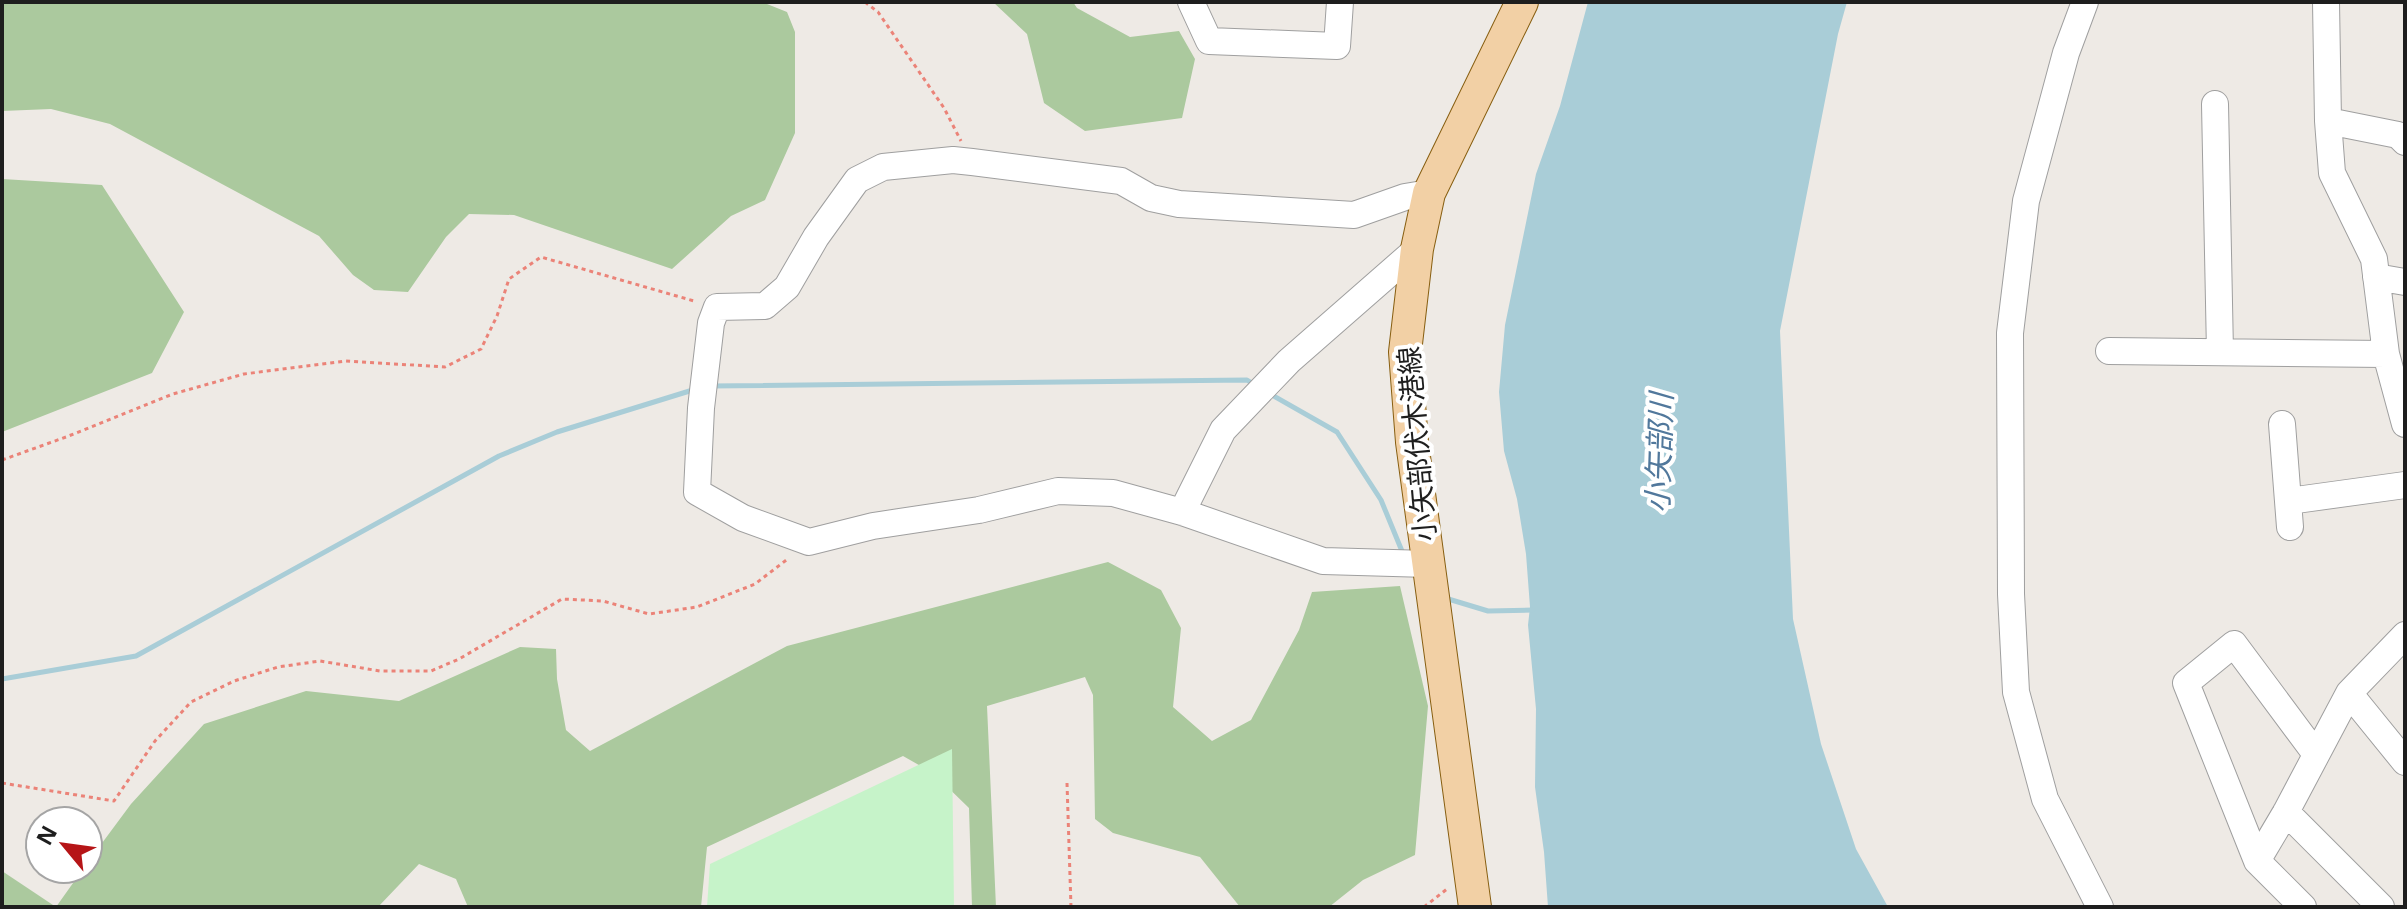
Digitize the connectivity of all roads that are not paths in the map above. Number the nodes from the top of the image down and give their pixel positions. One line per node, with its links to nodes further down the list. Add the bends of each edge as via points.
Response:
1 (1192, 2): 2 (street, via 1209,41 1337,46)
2 (1340, 2)
3 (1522, 2): 9 (main road, 小矢部伏木港線)
4 (2085, 2): 29 (street, via 2026,201 2010,333 2010,497 2016,692 2045,799)
5 (2326, 2): 7 (street)
6 (2215, 104): 14 (street)
7 (2328, 121): 8 (street, via 2398,135); 11 (street, via 2332,173 2374,259)
8 (2405, 142)
9 (1429, 193): 10 (main road, 小矢部伏木港線); 20 (street, via 1354,215 1179,204 1151,198 1121,181 953,160 883,167 857,180 787,287 765,306 717,307 701,408 697,492 743,518 809,542 1058,491 1113,493)
10 (1417, 249): 20 (street, via 1289,361 1223,430); 22 (main road, 小矢部伏木港線, via 1405,352)
11 (2376, 277): 12 (street); 15 (street)
12 (2405, 282)
13 (2109, 351): 14 (street)
14 (2220, 352): 15 (street)
15 (2386, 354): 17 (street)
16 (2282, 424): 19 (street)
17 (2405, 424)
18 (2405, 485): 19 (street)
19 (2289, 501): 21 (street)
20 (1182, 512): 22 (street, via 1323,561)
21 (2290, 527)
22 (1428, 564): 30 (main road, 小矢部伏木港線)
23 (2405, 635): 24 (street)
24 (2349, 693): 25 (street); 26 (street)
25 (2315, 753): 27 (street); 28 (street, via 2234,644 2186,683)
26 (2405, 762)
27 (2286, 812): 28 (street); 32 (street)
28 (2257, 861): 31 (street)
29 (2102, 903)
30 (1475, 907)
31 (2303, 907)
32 (2381, 907)

